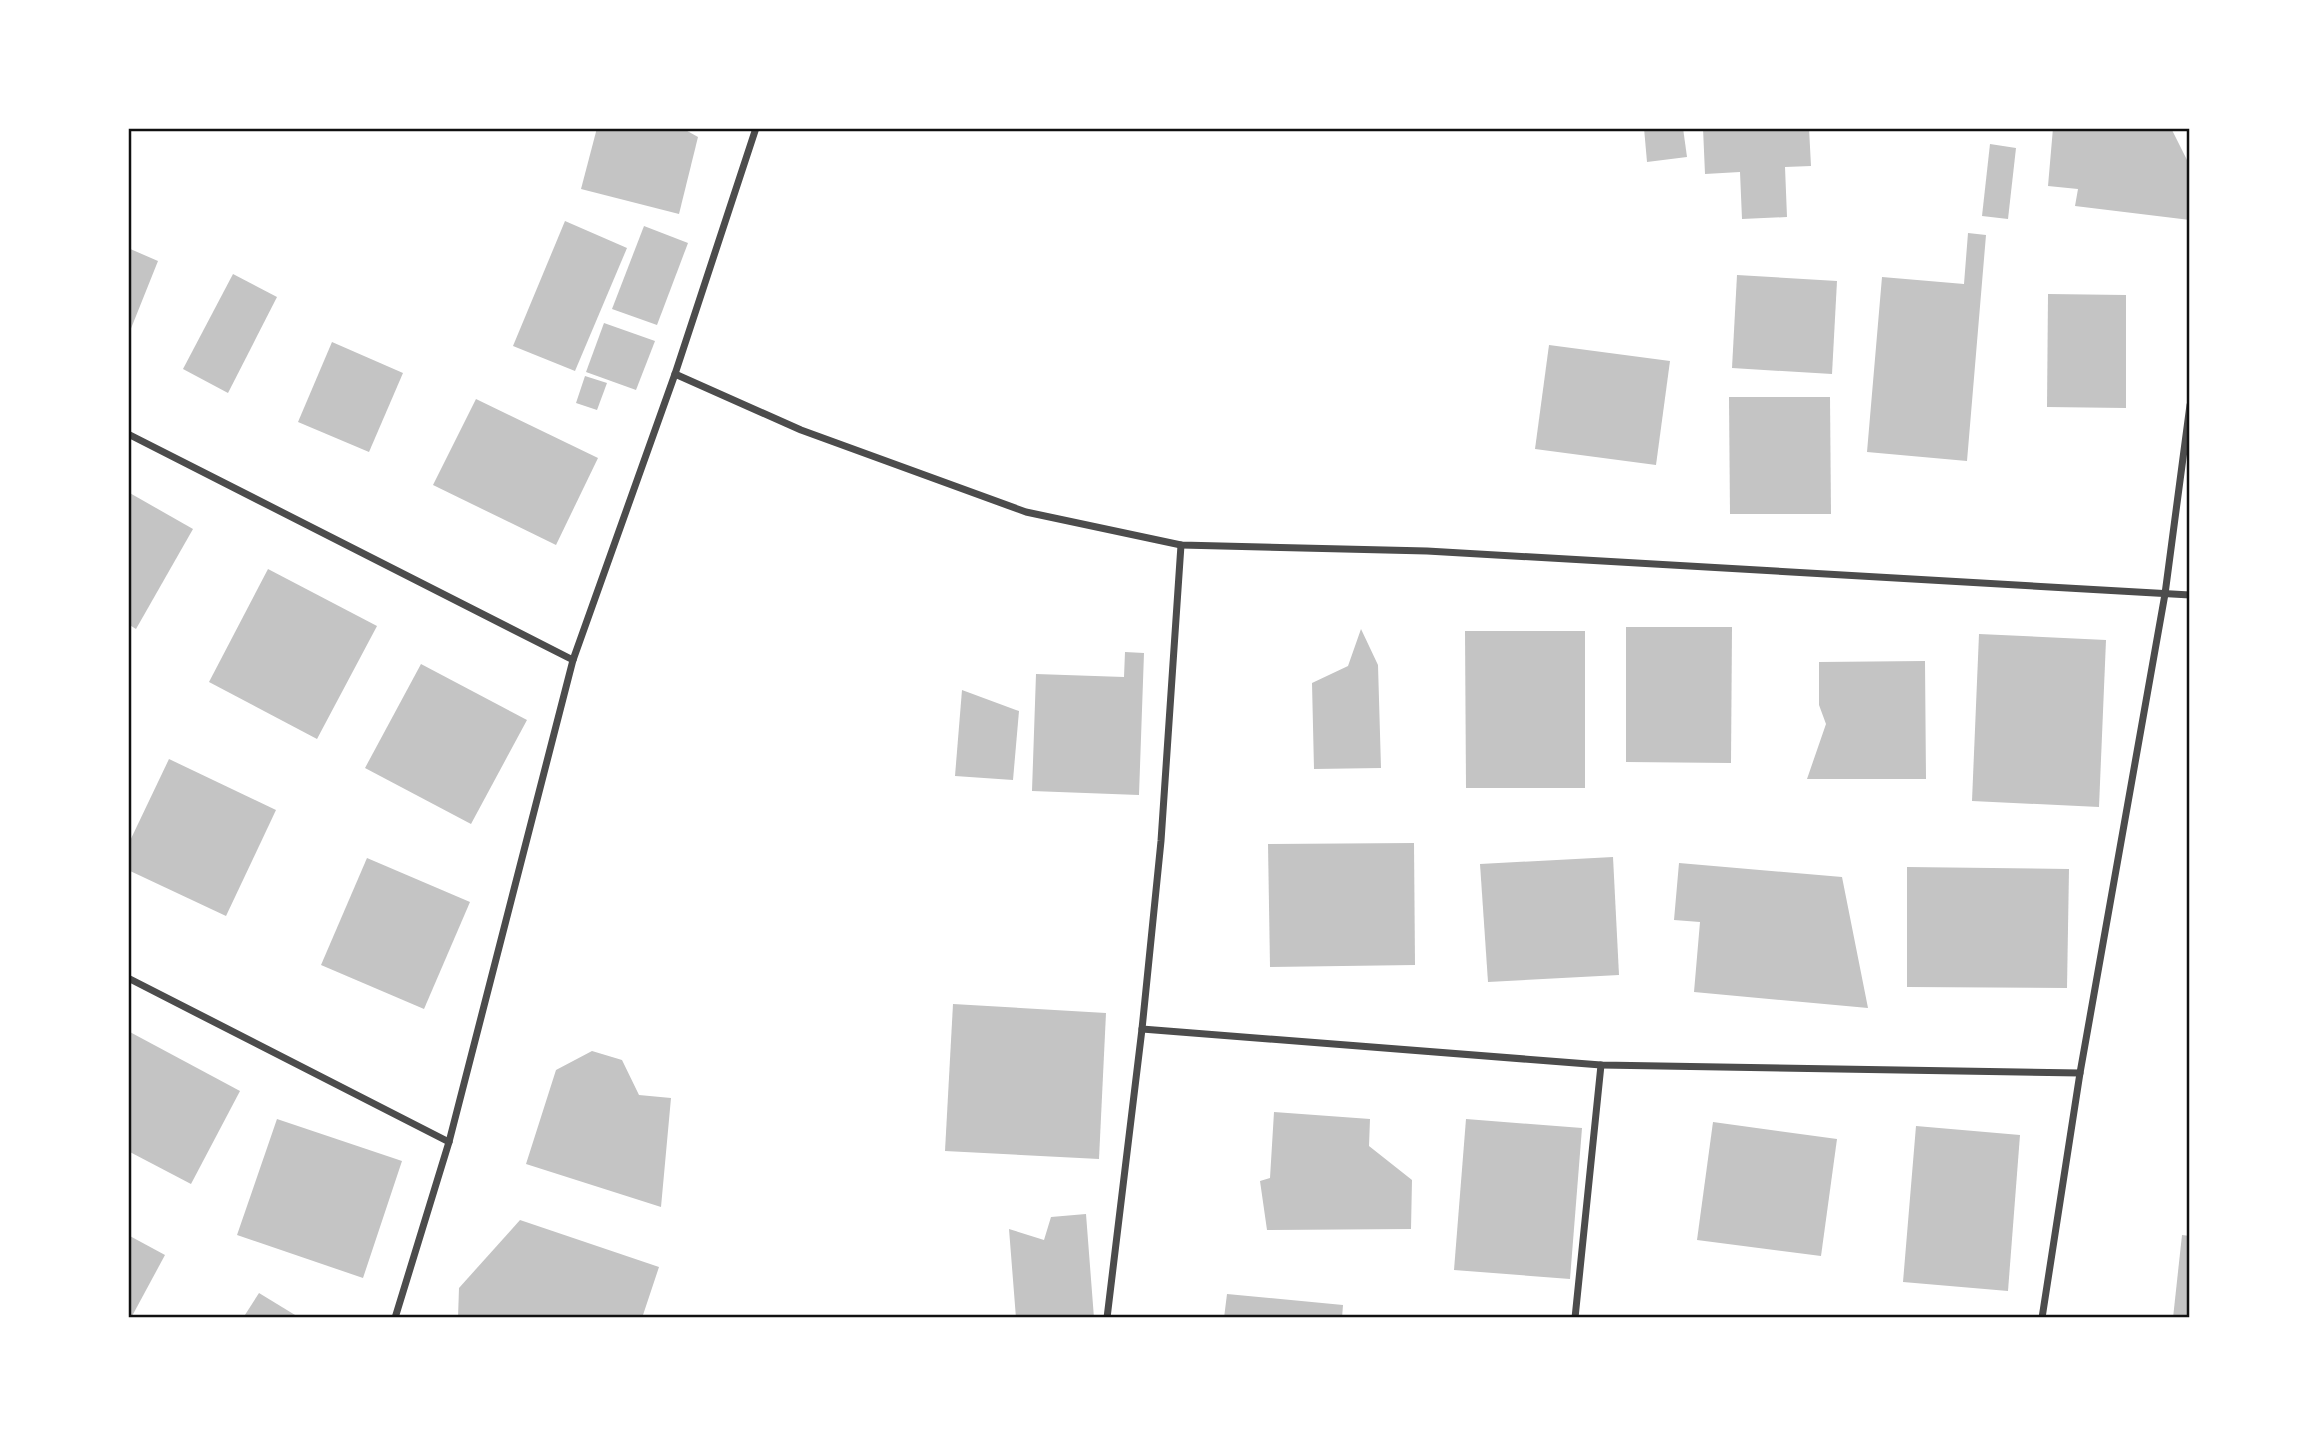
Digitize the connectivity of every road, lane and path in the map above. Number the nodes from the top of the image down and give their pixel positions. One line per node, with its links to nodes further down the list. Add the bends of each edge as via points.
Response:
1 (756, 128): 2 (street)
2 (675, 374): 5 (street, via 802,430 1026,512); 8 (street)
3 (2190, 405): 6 (street)
4 (128, 434): 8 (street)
5 (1181, 545): 6 (street, via 1427,551); 10 (street, via 1161,841)
6 (2165, 594): 7 (street); 12 (street)
7 (2190, 595)
8 (573, 660): 13 (street)
9 (128, 978): 13 (street)
10 (1142, 1029): 11 (street); 15 (street)
11 (1601, 1065): 12 (street); 16 (street)
12 (2080, 1073): 17 (street)
13 (449, 1142): 14 (street)
14 (395, 1318)
15 (1107, 1318)
16 (1575, 1318)
17 (2042, 1318)

